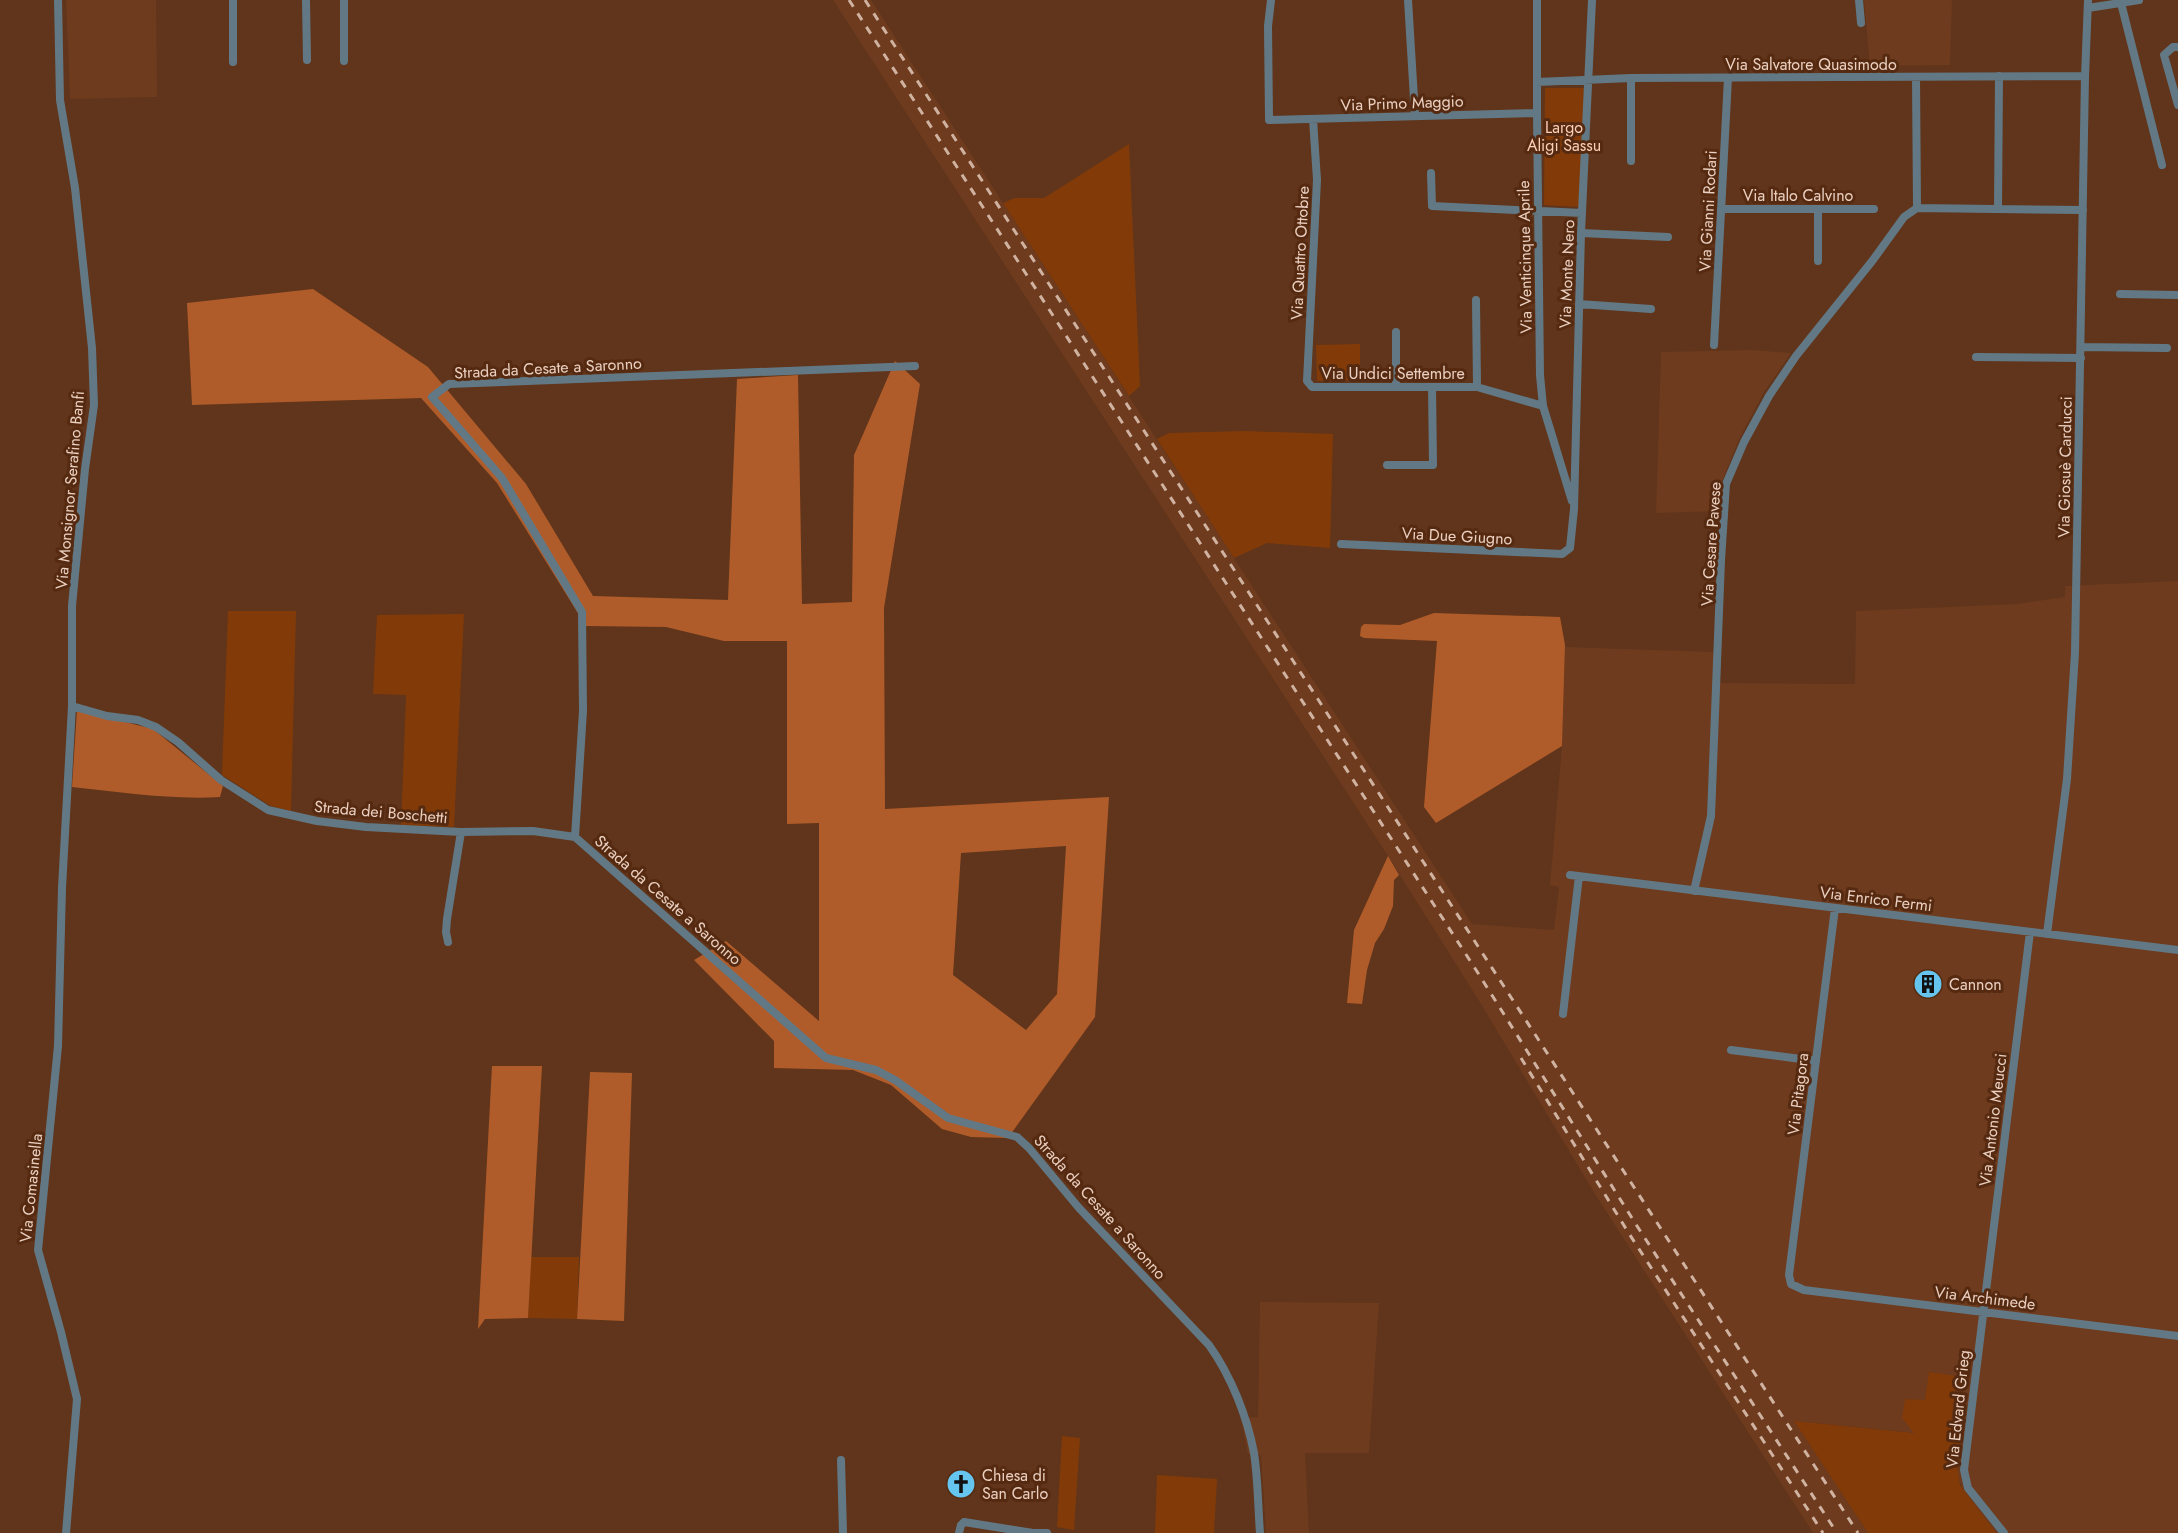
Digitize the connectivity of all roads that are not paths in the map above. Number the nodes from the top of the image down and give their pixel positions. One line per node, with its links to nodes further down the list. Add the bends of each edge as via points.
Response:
1 (58, 0): 64 (street, Via Monsignor Serafino Banfi, via 60,100 75,188 94,405 72,606)
2 (233, 0): 17 (street)
3 (306, 0): 15 (street)
4 (344, 0): 16 (street)
5 (1271, 0): 28 (street, Via Primo Maggio, via 1269,120)
6 (1408, 0): 27 (street)
7 (1538, 0): 24 (street, Via Venticinque Aprile)
8 (1592, 0): 23 (street, Via Monte Nero)
9 (1859, 0): 13 (street)
10 (2139, 0): 11 (street)
11 (2121, 3): 12 (street); 30 (street)
12 (2088, 4): 19 (street, Via Giosuè Carducci)
13 (1861, 23)
14 (2178, 47): 25 (street, via 2173,46 2164,55)
15 (307, 60)
16 (344, 61)
17 (233, 62)
18 (1998, 76): 19 (street, Via Salvatore Quasimodo); 20 (street, Via Salvatore Quasimodo); 36 (street)
19 (2085, 76): 37 (street, Via Giosuè Carducci)
20 (1916, 77): 22 (street, Via Salvatore Quasimodo); 32 (street)
21 (1631, 78): 22 (street, Via Salvatore Quasimodo); 23 (street, Via Salvatore Quasimodo); 29 (street)
22 (1728, 78): 33 (street, Via Gianni Rodari)
23 (1588, 80): 24 (street, Via Salvatore Quasimodo); 39 (street, Via Monte Nero)
24 (1537, 82): 26 (street, Via Venticinque Aprile)
25 (2178, 105)
26 (1537, 113): 27 (street, Via Primo Maggio); 38 (street, Via Venticinque Aprile)
27 (1415, 115): 28 (street, Via Primo Maggio)
28 (1313, 119): 55 (street, Via Quattro Ottobre, via 1317,180 1307,381)
29 (1631, 161)
30 (2162, 165)
31 (1431, 173): 38 (street, via 1432,206)
32 (1917, 208): 36 (street); 70 (street, Via Cesare Pavese, via 1904,217 1796,356 1769,396 1726,484 1711,816)
33 (1721, 209): 34 (street, Via Italo Calvino); 49 (street, Via Gianni Rodari)
34 (1818, 209): 35 (street, Via Italo Calvino); 42 (street)
35 (1874, 209)
36 (1998, 209): 37 (street)
37 (2083, 210): 50 (street, Via Giosuè Carducci)
38 (1538, 211): 39 (street); 59 (street, Via Venticinque Aprile)
39 (1582, 213): 40 (street, Via Monte Nero)
40 (1581, 233): 41 (street); 46 (street, Via Monte Nero)
41 (1668, 237)
42 (1818, 261)
43 (2120, 294): 44 (street)
44 (2178, 295)
45 (1476, 300): 58 (street)
46 (1580, 304): 47 (street); 61 (street, Via Monte Nero)
47 (1651, 309)
48 (1396, 332): 56 (street)
49 (1714, 345)
50 (2081, 347): 51 (street); 53 (street, Via Giosuè Carducci)
51 (2167, 348)
52 (1976, 357): 53 (street)
53 (2081, 358): 73 (street, Via Giosuè Carducci, via 2075,653 2067,779)
54 (915, 366): 66 (street, Strada da Cesate a Saronno, via 449,384 432,397 502,478 582,612 583,711)
55 (1312, 387): 56 (street, Via Undici Settembre)
56 (1396, 387): 57 (street, Via Undici Settembre)
57 (1432, 387): 58 (street, Via Undici Settembre); 60 (street, via 1433,465)
58 (1477, 387): 59 (street, Via Undici Settembre)
59 (1543, 406): 61 (street, Via Venticinque Aprile)
60 (1386, 465)
61 (1574, 509): 63 (street, Via Monte Nero)
62 (1341, 544): 63 (street, Via Due Giugno, via 1562,554)
63 (1570, 548)
64 (72, 706): 65 (street, Strada dei Boschetti, via 156,727 221,780 268,810 366,828); 69 (street, Via Monsignor Serafino Banfi)
65 (461, 832): 66 (street, Strada dei Boschetti, via 533,831); 74 (street, via 447,919)
66 (575, 837): 88 (street, Strada da Cesate a Saronno, via 826,1058 876,1070 948,1118 1011,1135 1022,1142 1209,1345 1242,1411 1254,1454)
67 (1570, 875): 68 (street, Via Enrico Fermi)
68 (1580, 876): 70 (street, Via Enrico Fermi); 76 (street)
69 (63, 878): 83 (street, Via Comasinella, via 58,1046 38,1250 77,1399)
70 (1694, 891): 71 (street, Via Enrico Fermi)
71 (1835, 908): 72 (street, Via Enrico Fermi); 78 (street, Via Pitagora)
72 (2030, 932): 73 (street, Via Enrico Fermi); 80 (street, Via Antonio Meucci)
73 (2047, 934): 75 (street, Via Enrico Fermi)
74 (448, 942)
75 (2178, 950)
76 (1563, 1014)
77 (1731, 1050): 78 (street)
78 (1816, 1061): 79 (street, Via Pitagora)
79 (1791, 1284): 80 (street, Via Archimede, via 1804,1290)
80 (1983, 1312): 81 (street, Via Archimede); 89 (street, Via Edvard Grieg, via 1964,1470 1968,1488)
81 (2178, 1336)
82 (841, 1460): 84 (street)
83 (66, 1533)
84 (843, 1533)
85 (959, 1533): 86 (street, via 964,1522)
86 (1033, 1533): 87 (street)
87 (1047, 1533)
88 (1260, 1533)
89 (2004, 1533)

